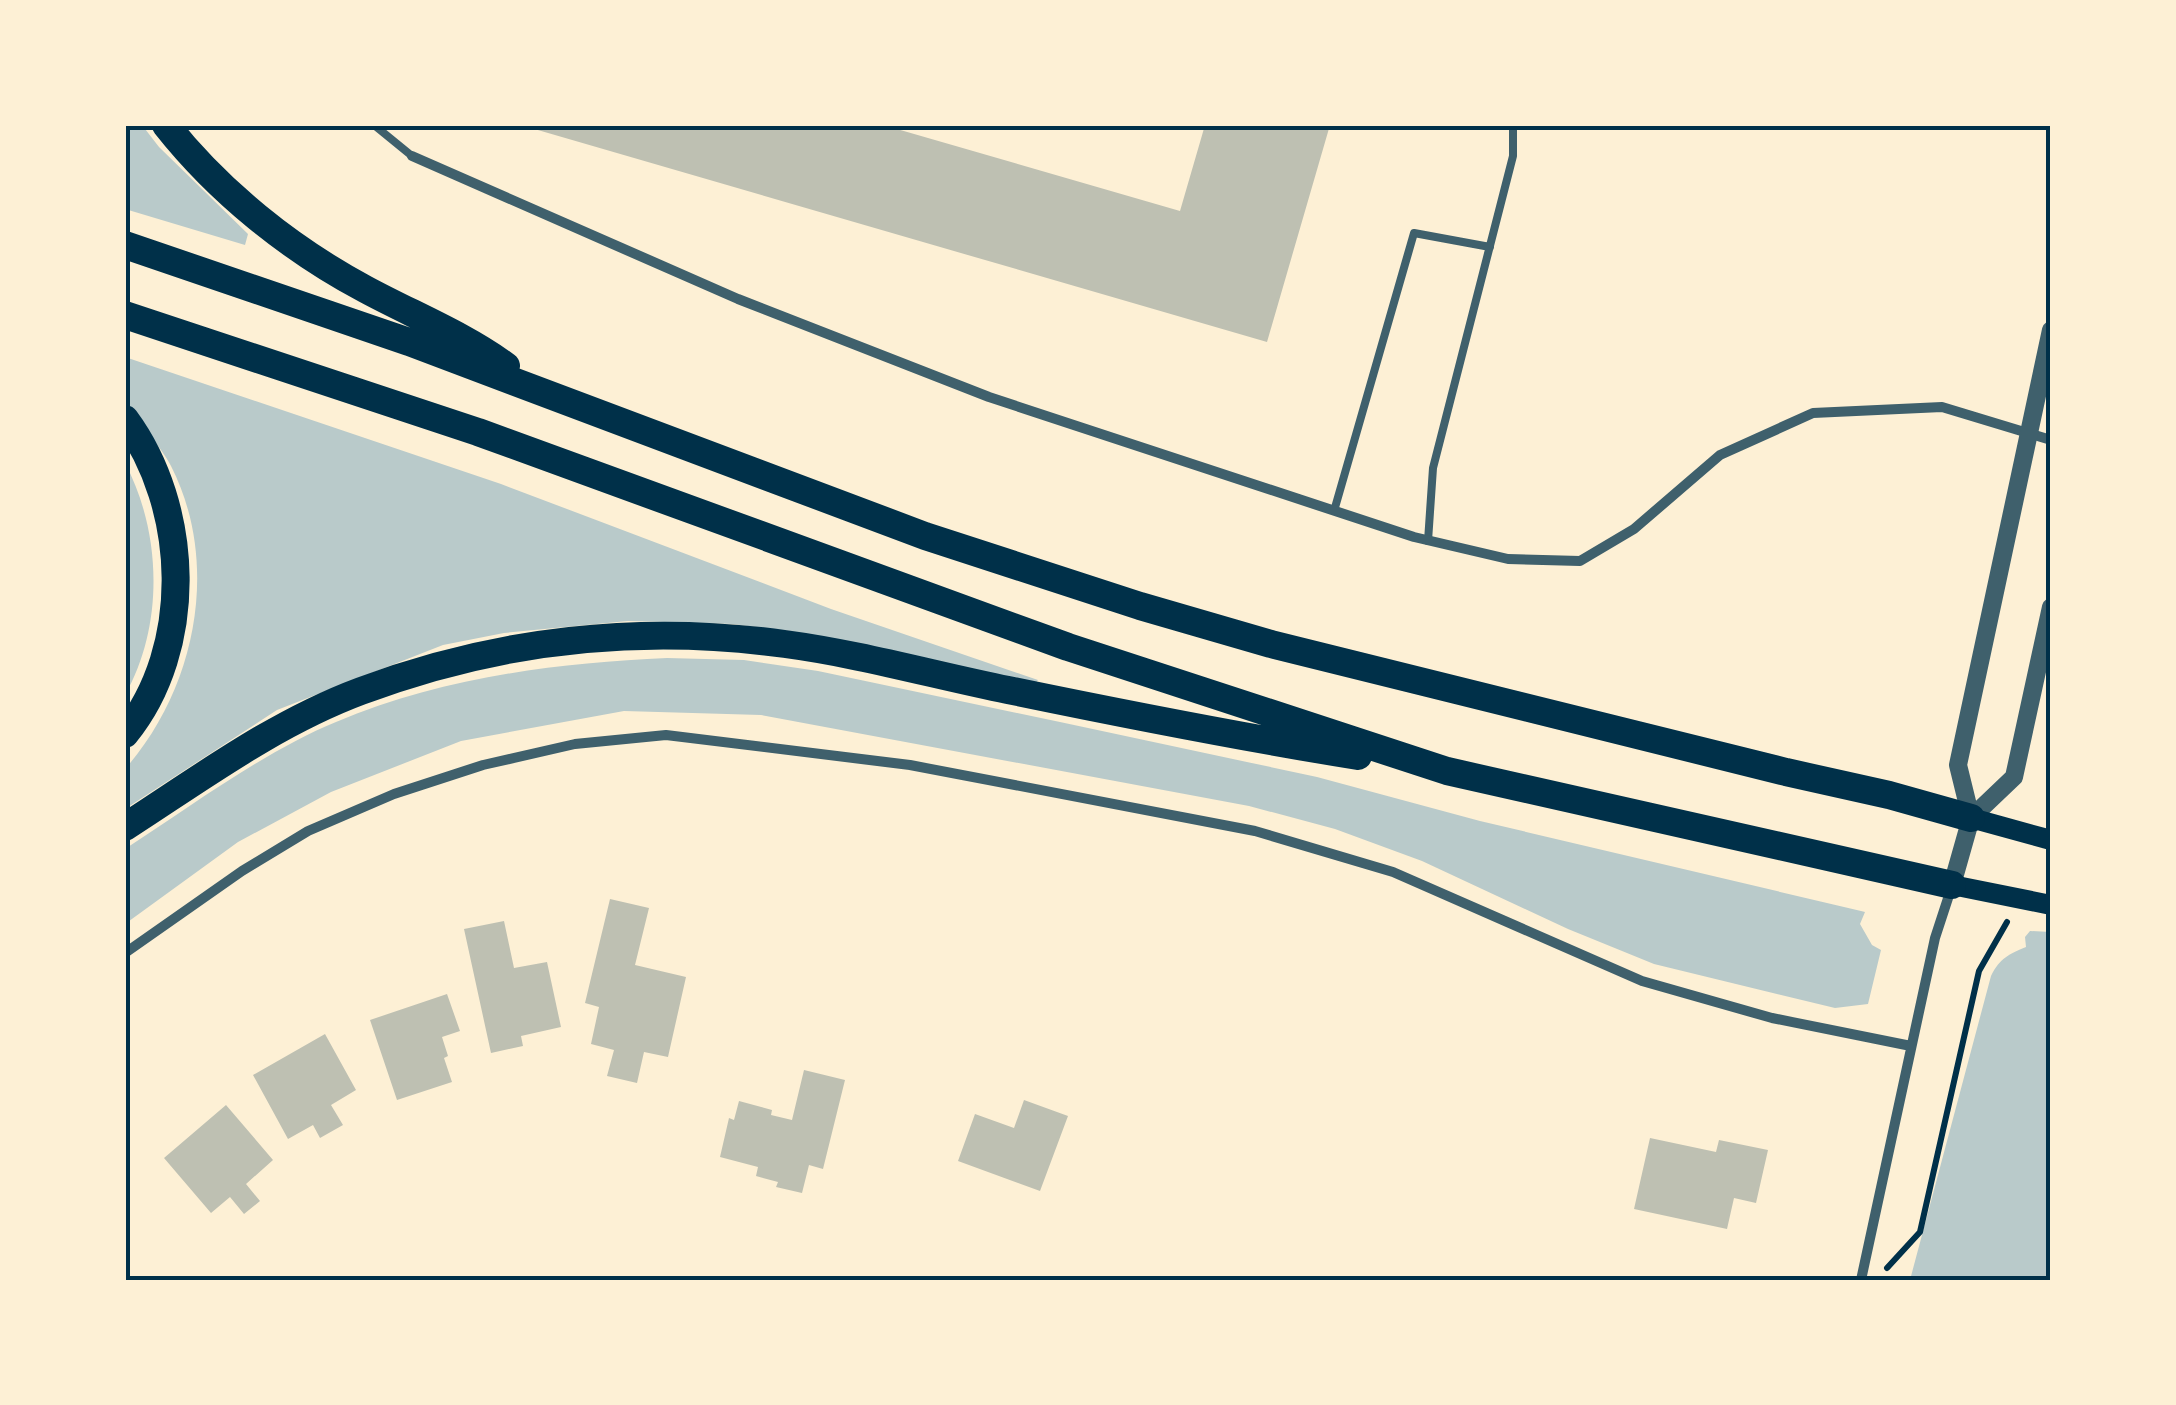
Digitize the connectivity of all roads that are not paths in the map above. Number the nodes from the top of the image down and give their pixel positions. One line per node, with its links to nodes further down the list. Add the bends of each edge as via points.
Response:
1 (166, 125): 9 (highway, via 210,175 298,248 484,351)
2 (374, 125): 4 (lane)
3 (1513, 125): 6 (lane, via 1513,156)
4 (412, 156): 13 (street, via 738,298 989,397)
5 (125, 245): 9 (highway)
6 (1490, 248): 13 (lane, via 1414,233); 14 (lane, via 1433,468)
7 (125, 315): 17 (highway, via 478,432 1068,647)
8 (2051, 330): 11 (street)
9 (535, 388): 18 (highway, via 925,536 1158,611)
10 (125, 419): 16 (highway, via 152,466 176,568 171,636 159,677)
11 (2027, 435): 12 (street); 14 (street, via 1942,407 1813,413 1720,456 1634,529 1580,561 1508,559); 18 (street, via 1958,765)
12 (2051, 440)
13 (1334, 511): 14 (street)
14 (1428, 541)
15 (2051, 607): 18 (street, via 2014,777)
16 (125, 734)
17 (1447, 770): 19 (highway, via 1146,719 788,644 613,636 492,653 358,692 278,728); 21 (highway)
18 (1971, 818): 20 (main road); 21 (street)
19 (125, 827)
20 (2051, 840)
21 (1952, 885): 22 (main road); 24 (street)
22 (2051, 905)
23 (125, 953): 24 (street, via 308,831 394,794 574,744 666,734 910,765 1255,831 1393,872 1642,981 1772,1018)
24 (1910, 1046): 25 (street)
25 (1861, 1280)

